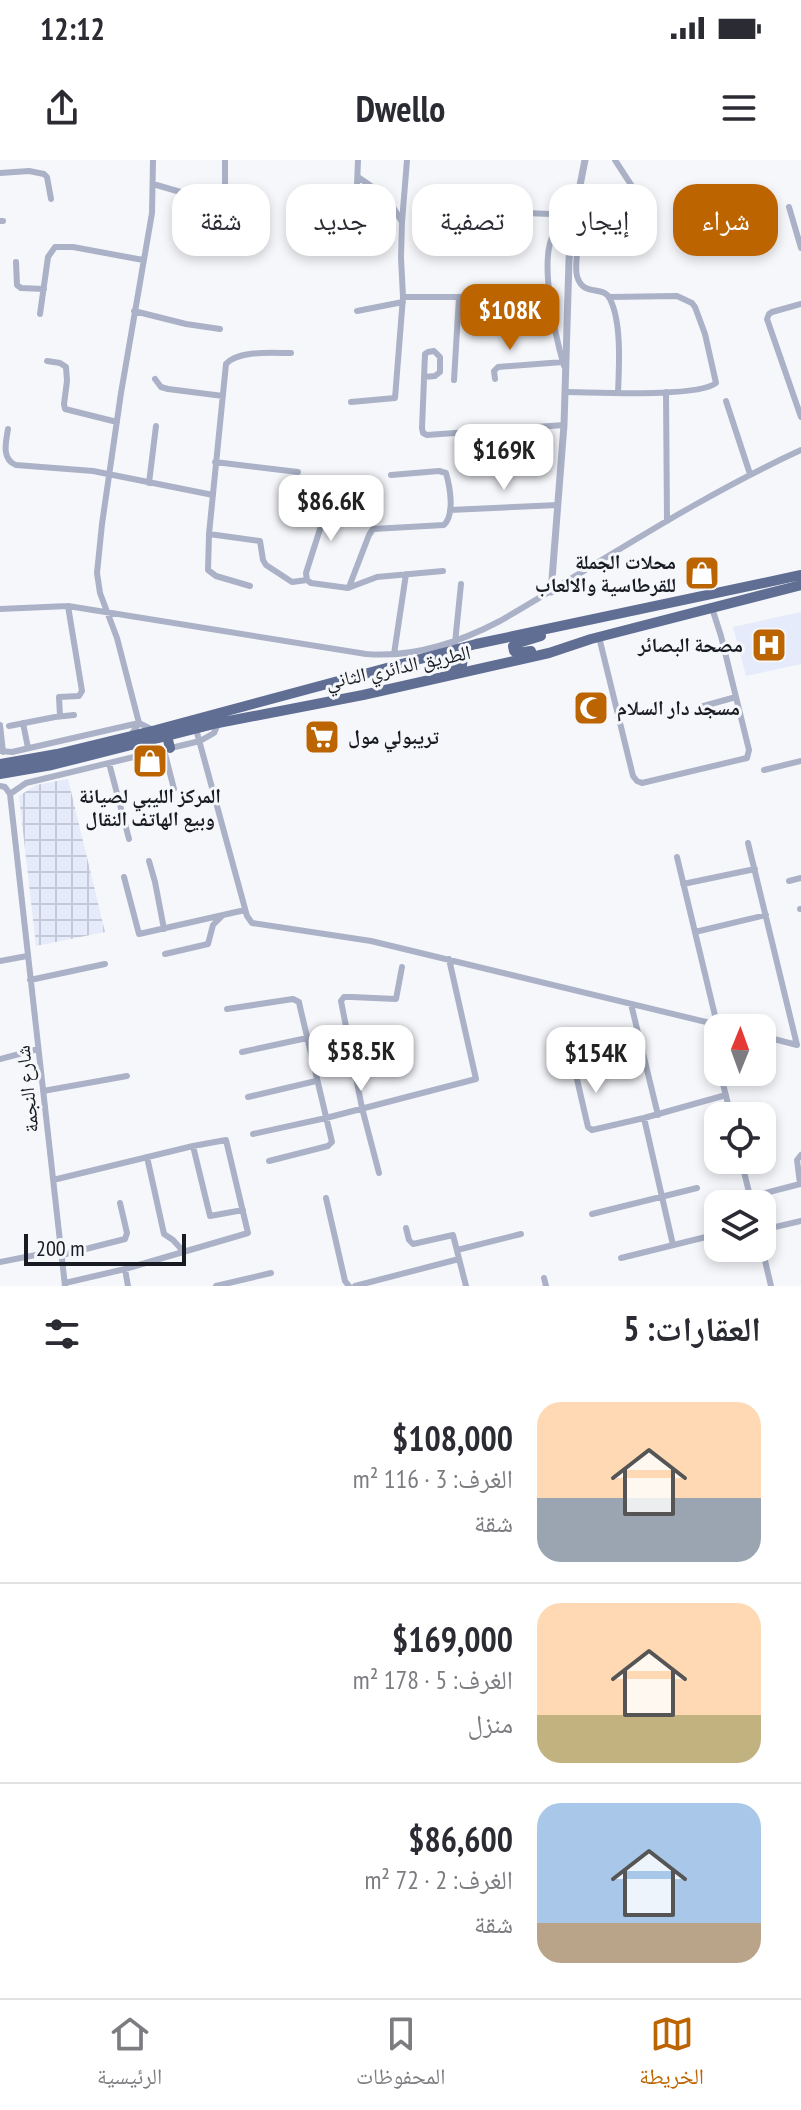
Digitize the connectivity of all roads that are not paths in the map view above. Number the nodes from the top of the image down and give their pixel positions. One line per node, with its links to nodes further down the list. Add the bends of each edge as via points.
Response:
1 (153, 160): 11 (street)
2 (225, 160): 12 (street)
3 (358, 160): 10 (street)
4 (407, 160): 19 (street)
5 (585, 160): 14 (street)
6 (615, 160): 15 (street)
7 (22, 163): 8 (street)
8 (23, 172): 9 (street); 17 (street, via 46,175)
9 (0, 173)
10 (358, 177): 13 (street); 19 (street, via 387,197)
11 (153, 184): 16 (street); 25 (street)
12 (225, 184)
13 (358, 184)
14 (581, 184)
15 (631, 184)
16 (172, 190)
17 (51, 199)
18 (789, 207): 20 (street)
19 (402, 222): 31 (street)
20 (800, 238): 21 (street)
21 (801, 248)
22 (550, 256): 28 (street)
23 (570, 256): 39 (street)
24 (577, 256): 30 (street, via 576,274 583,287)
25 (143, 260): 27 (street, via 55,247 48,257); 33 (street)
26 (16, 262): 27 (street, via 19,287)
27 (44, 289): 35 (street)
28 (549, 289): 29 (street); 39 (street)
29 (459, 297): 31 (street); 43 (street)
30 (609, 297): 45 (street, via 677,296 695,307 716,383); 46 (street, via 619,341)
31 (403, 300): 34 (street); 49 (street, via 395,398)
32 (801, 304): 50 (street, via 772,312 767,319)
33 (134, 311): 36 (street); 51 (street)
34 (357, 311)
35 (40, 314)
36 (220, 329)
37 (291, 353): 47 (street, via 230,359)
38 (47, 361): 51 (street, via 66,367 65,409)
39 (564, 366): 42 (street, via 498,367); 44 (street)
40 (424, 377): 52 (street, via 422,428 427,435)
41 (155, 379): 47 (street, via 168,389)
42 (495, 379)
43 (454, 380)
44 (565, 392): 46 (street); 52 (street)
45 (666, 392): 46 (street); 66 (street)
46 (618, 393)
47 (223, 396): 56 (street)
48 (726, 401): 58 (street)
49 (351, 402)
50 (801, 417)
51 (117, 422): 59 (street)
52 (564, 425): 63 (street)
53 (156, 426): 61 (street)
54 (8, 429): 59 (street, via 10,462)
55 (801, 450): 58 (street)
56 (215, 462): 57 (street); 62 (street)
57 (298, 472)
58 (750, 474): 66 (street)
59 (110, 475): 61 (street); 80 (street, via 97,573)
60 (391, 475): 65 (street, via 443,472)
61 (149, 483): 62 (street)
62 (213, 495): 67 (street)
63 (558, 505): 65 (street); 76 (street)
64 (327, 507): 71 (street)
65 (450, 510): 75 (street, via 444,525 373,529)
66 (667, 521): 76 (street)
67 (209, 534): 71 (street, via 260,541 266,565 292,582); 74 (street, via 211,574)
68 (443, 571): 69 (street)
69 (406, 574): 75 (street); 83 (street)
70 (796, 576): 81 (highway, via 545,635 515,644 513,650); 84 (highway, الطريق الدائري الثاني, via 509,636)
71 (307, 580): 75 (street)
72 (461, 584): 82 (street)
73 (801, 585): 78 (highway, الطريق الدائري الثاني)
74 (250, 586)
75 (348, 588)
76 (551, 592): 82 (street)
77 (68, 606): 79 (street); 80 (street); 89 (street, via 82,691 79,696 59,697)
78 (712, 608): 81 (highway, الطريق الدائري الثاني); 86 (street)
79 (0, 609)
80 (108, 611): 83 (street, via 336,650); 91 (street)
81 (595, 638): 85 (highway, الطريق الدائري الثاني); 86 (street, via 637,781 747,758)
82 (455, 643): 83 (street)
83 (394, 654)
84 (362, 675): 85 (highway, via 457,656 464,660 461,667); 96 (highway, الطريق الدائري الثاني)
85 (363, 695): 92 (highway, الطريق الدائري الثاني)
86 (736, 697): 87 (street)
87 (700, 707)
88 (74, 715): 89 (street)
89 (60, 716): 90 (street)
90 (23, 723): 94 (street); 101 (street)
91 (139, 723): 96 (street); 97 (street); 100 (street)
92 (218, 723): 95 (highway, الطريق الدائري الثاني); 99 (street, via 214,733)
93 (0, 725): 103 (street)
94 (9, 726)
95 (196, 729): 98 (highway, الطريق الدائري الثاني); 99 (street)
96 (156, 730): 97 (highway, الطريق الدائري الثاني)
97 (131, 736): 100 (highway, الطريق الدائري الثاني)
98 (167, 736): 102 (highway); 108 (highway, الطريق الدائري الثاني)
99 (200, 741): 102 (street); 121 (street)
100 (77, 743): 101 (street); 106 (highway, الطريق الدائري الثاني)
101 (28, 748): 103 (street)
102 (167, 749): 105 (street); 110 (street)
103 (2, 751)
104 (801, 761): 107 (street)
105 (109, 763): 111 (street, via 26,783); 112 (street)
106 (0, 764)
107 (764, 770)
108 (0, 775)
109 (0, 786): 111 (street)
110 (174, 789)
111 (10, 794): 127 (street, شارع النجمة)
112 (129, 839)
113 (748, 843): 116 (street)
114 (677, 857): 120 (street)
115 (149, 861): 124 (street)
116 (755, 869): 120 (street); 123 (street)
117 (124, 877): 124 (street, via 138,933)
118 (801, 878): 119 (street)
119 (789, 881)
120 (683, 884): 125 (street)
121 (245, 910): 122 (street); 128 (street, via 248,920 261,926 371,941)
122 (222, 915): 124 (street); 126 (street, via 208,944)
123 (766, 915): 125 (street); 139 (street)
124 (164, 929)
125 (695, 932): 135 (street)
126 (165, 954)
127 (27, 956): 129 (street); 132 (street, شارع النجمة)
128 (449, 959): 133 (street); 151 (street, via 476,1079)
129 (0, 961)
130 (105, 964): 132 (street)
131 (402, 967): 151 (street, via 396,999 341,1001)
132 (30, 980): 140 (street, شارع النجمة)
133 (631, 1004): 136 (street); 152 (street)
134 (227, 1009): 137 (street, via 296,1000)
135 (714, 1014)
136 (704, 1021)
137 (307, 1038): 141 (street); 145 (street)
138 (776, 1039): 139 (street)
139 (799, 1045)
140 (38, 1049): 142 (street); 147 (street, شارع النجمة)
141 (242, 1052)
142 (0, 1059)
143 (576, 1075): 154 (street, via 592,1130)
144 (127, 1076): 147 (street)
145 (316, 1081): 149 (street); 153 (street)
146 (724, 1086): 148 (street)
147 (43, 1091): 161 (street, شارع النجمة)
148 (726, 1095): 150 (street); 152 (street)
149 (248, 1097)
150 (728, 1102)
151 (362, 1108): 153 (street); 160 (street)
152 (658, 1115): 154 (street)
153 (326, 1118): 155 (street); 159 (street, via 331,1144)
154 (644, 1118): 164 (street)
155 (253, 1134)
156 (193, 1146): 158 (street); 167 (street, via 210,1216); 167 (street, via 226,1140)
157 (801, 1155): 163 (street, via 800,1184)
158 (147, 1157): 161 (street); 177 (street, via 164,1234)
159 (269, 1161)
160 (379, 1173)
161 (53, 1180): 176 (street, شارع النجمة)
162 (697, 1188): 164 (street)
163 (776, 1192)
164 (662, 1197): 168 (street); 174 (street)
165 (326, 1198): 188 (street)
166 (120, 1203): 176 (street, via 125,1239)
167 (243, 1210): 177 (street, via 248,1233)
168 (592, 1214)
169 (801, 1221): 170 (street)
170 (776, 1227)
171 (406, 1228): 175 (street, via 413,1244 453,1235)
172 (521, 1234): 175 (street)
173 (704, 1237): 174 (street)
174 (673, 1245): 178 (street)
175 (457, 1250): 179 (street)
176 (62, 1252): 180 (street); 185 (street, شارع النجمة)
177 (184, 1252): 182 (street)
178 (621, 1258)
179 (459, 1259): 189 (street); 190 (street)
180 (0, 1262)
181 (765, 1262): 192 (street)
182 (125, 1269): 185 (street); 186 (street)
183 (271, 1273): 187 (street)
184 (544, 1278): 191 (street)
185 (65, 1285)
186 (128, 1286)
187 (216, 1286)
188 (349, 1286)
189 (355, 1286)
190 (466, 1286)
191 (546, 1286)
192 (771, 1286)

